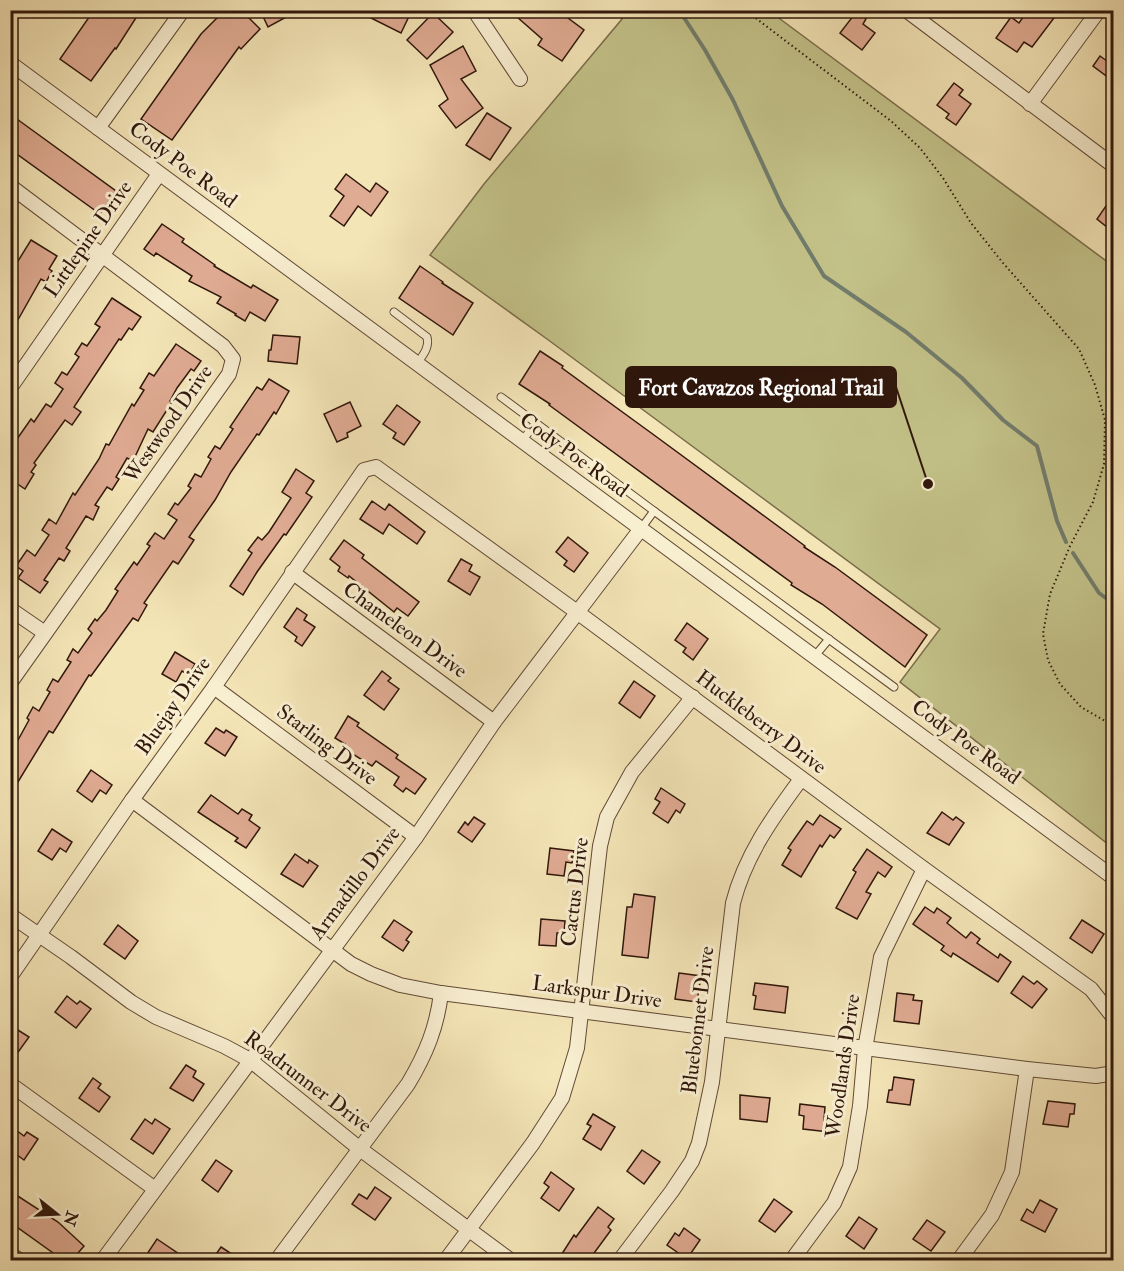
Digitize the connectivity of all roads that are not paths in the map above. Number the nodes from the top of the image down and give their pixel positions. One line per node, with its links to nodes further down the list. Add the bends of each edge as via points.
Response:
1 (183, 10): 8 (street)
2 (474, 10): 6 (street)
3 (906, 10): 7 (street)
4 (1099, 10): 7 (street)
5 (10, 63): 8 (street, Cody Poe Road)
6 (520, 79)
7 (1030, 104): 9 (street)
8 (98, 128): 10 (street, Cody Poe Road)
9 (1113, 166)
10 (159, 174): 12 (street, Littlepine Drive); 14 (street, Cody Poe Road)
11 (10, 186): 12 (street, Westwood Drive)
12 (103, 254): 15 (street, Littlepine Drive); 25 (street, Westwood Drive, via 223,346 233,359 229,374)
13 (394, 312): 14 (lane, via 427,337)
14 (417, 364): 18 (street, Cody Poe Road)
15 (10, 388)
16 (501, 397): 17 (lane)
17 (536, 423): 18 (lane); 20 (lane)
18 (521, 442): 21 (street, Cody Poe Road)
19 (376, 467): 22 (street, Bluejay Drive, via 364,470); 24 (street, Huckleberry Drive)
20 (654, 512): 21 (lane); 26 (lane)
21 (640, 530): 24 (street, Armadillo Drive); 27 (street, Cody Poe Road)
22 (292, 572): 29 (street, Bluejay Drive); 32 (street, Chameleon Drive)
23 (10, 609): 25 (street)
24 (577, 612): 31 (street, Huckleberry Drive); 32 (street, Armadillo Drive)
25 (45, 633): 28 (street, Westwood Drive)
26 (829, 639): 27 (lane); 30 (lane)
27 (814, 657): 37 (street, Cody Poe Road)
28 (10, 683)
29 (214, 687): 34 (street, Bluejay Drive); 35 (street, Starling Drive)
30 (894, 687)
31 (693, 697): 33 (street, Huckleberry Drive); 43 (street, Cactus Drive, via 632,772 607,817 600,846)
32 (494, 722): 35 (street, Armadillo Drive)
33 (801, 779): 36 (street, Huckleberry Drive); 45 (street, Bluebonnet Drive, via 770,821 740,878 733,903)
34 (132, 800): 39 (street, Bluejay Drive); 40 (street, Larkspur Drive)
35 (416, 837): 40 (street, Armadillo Drive)
36 (924, 869): 44 (street, Huckleberry Drive, via 1091,989); 46 (street, Woodlands Drive, via 881,957)
37 (1113, 878)
38 (10, 915): 39 (street, Roadrunner Drive)
39 (40, 935): 41 (street, Bluejay Drive); 47 (street, Roadrunner Drive, via 156,1017)
40 (331, 950): 42 (street, Larkspur Drive, via 385,980); 47 (street, Armadillo Drive)
41 (10, 977)
42 (441, 993): 43 (street, Larkspur Drive); 51 (street, via 426,1052)
43 (582, 1010): 45 (street, Larkspur Drive); 53 (street, Cactus Drive, via 577,1048 562,1098)
44 (1113, 1018)
45 (718, 1030): 46 (street, Larkspur Drive); 60 (street, Bluebonnet Drive, via 708,1106 692,1161)
46 (865, 1049): 48 (street, Larkspur Drive); 61 (street, Woodlands Drive, via 850,1167 834,1203)
47 (250, 1060): 51 (street, Roadrunner Drive); 52 (street, Armadillo Drive)
48 (1027, 1069): 49 (street, Larkspur Drive, via 1096,1076); 62 (street, via 1012,1172 992,1215)
49 (1113, 1073)
50 (10, 1084): 52 (street)
51 (360, 1149): 53 (street, Roadrunner Drive); 57 (street)
52 (155, 1189): 56 (street, Armadillo Drive)
53 (468, 1230): 58 (street, Cactus Drive); 59 (street, Roadrunner Drive)
54 (10, 1254): 55 (street)
55 (19, 1260)
56 (103, 1260)
57 (277, 1260)
58 (446, 1260)
59 (510, 1260)
60 (620, 1260)
61 (792, 1260)
62 (958, 1260)

